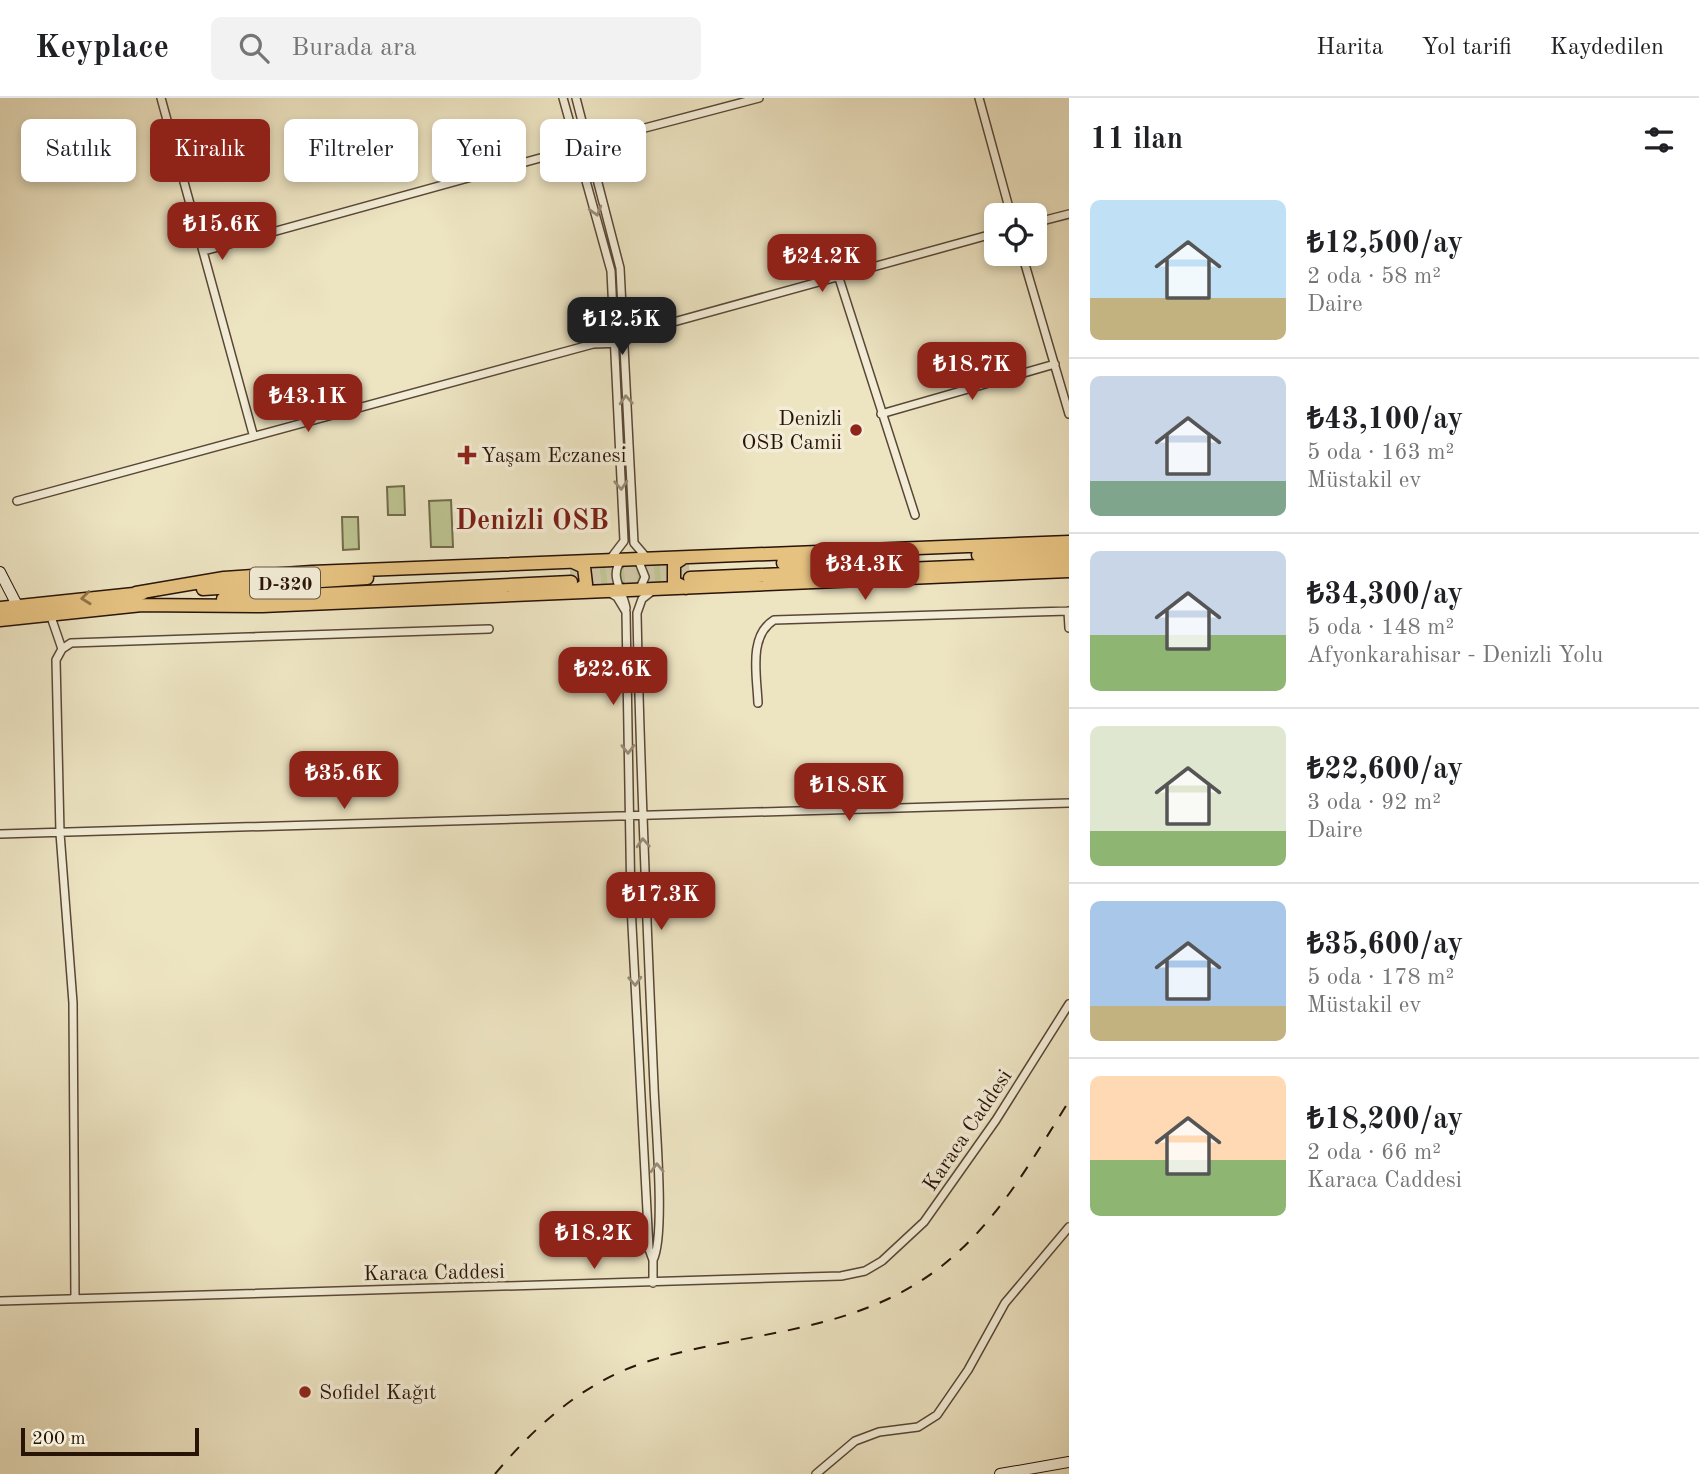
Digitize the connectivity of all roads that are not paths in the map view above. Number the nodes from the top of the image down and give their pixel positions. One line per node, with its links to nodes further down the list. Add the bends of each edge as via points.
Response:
1 (160, 98): 16 (street)
2 (563, 98): 6 (street)
3 (576, 98): 7 (street)
4 (759, 98): 8 (street)
5 (979, 98): 12 (street)
6 (569, 119)
7 (582, 119)
8 (646, 128)
9 (540, 158): 16 (street)
10 (586, 182): 19 (street, one-way to 19, via 611,271)
11 (598, 182): 20 (street, via 620,268)
12 (1007, 203)
13 (1069, 214): 14 (street)
14 (1047, 220)
15 (984, 236): 18 (street)
16 (204, 251): 28 (street)
17 (1026, 266): 25 (street)
18 (838, 275): 21 (street); 26 (street)
19 (612, 330): 20 (street); 23 (street); 24 (street)
20 (622, 330): 21 (street); 22 (street)
21 (641, 331): 22 (street)
22 (622, 343): 24 (street); 34 (street, one-way to 22, via 634,543)
23 (593, 344): 24 (street); 28 (street)
24 (612, 344): 31 (street, one-way to 31)
25 (1055, 364): 26 (street); 27 (street)
26 (881, 414): 30 (street)
27 (1069, 414)
28 (254, 434): 29 (street)
29 (17, 501)
30 (915, 515)
31 (624, 541): 35 (street); 35 (street)
32 (1069, 541): 39 (highway)
33 (1069, 551): 39 (highway)
34 (643, 559): 35 (highway); 39 (highway); 42 (street, via 645,577)
35 (616, 560): 40 (highway); 44 (street)
36 (1069, 562): 39 (highway)
37 (1069, 571): 39 (highway)
38 (0, 572): 46 (street)
39 (687, 573): 41 (highway)
40 (572, 577): 43 (highway); 45 (highway, D-320); 45 (highway, via 224,578)
41 (655, 589): 42 (highway); 50 (street, via 642,599)
42 (639, 590): 44 (highway); 50 (street)
43 (607, 591): 44 (highway); 49 (street)
44 (623, 591): 49 (street)
45 (136, 599): 46 (highway, D-320, one-way to 46); 51 (highway, D-320)
46 (18, 606): 47 (highway, D-320)
47 (0, 608)
48 (1068, 611): 53 (street); 56 (street, via 774,620 757,637)
49 (626, 612): 58 (street, one-way to 58)
50 (637, 612): 59 (street)
51 (50, 614): 52 (highway, D-320); 55 (street)
52 (0, 620)
53 (1069, 628)
54 (489, 629): 55 (street, via 71,643)
55 (62, 649): 60 (street, via 56,660)
56 (758, 703)
57 (1069, 803): 59 (street)
58 (629, 815): 59 (street); 60 (street); 64 (street, one-way to 64)
59 (641, 816): 64 (street, one-way to 59, via 659,1240 658,1176)
60 (60, 833): 61 (street); 66 (street, via 73,1003)
61 (0, 834)
62 (1069, 1004): 65 (street, Karaca Caddesi, via 946,1192 924,1222 882,1261 865,1271 841,1276)
63 (1069, 1227): 69 (street, via 1006,1303 936,1415 918,1427 879,1432 855,1441)
64 (653, 1260): 65 (street)
65 (653, 1283): 66 (street, Karaca Caddesi)
66 (75, 1298): 67 (street, Karaca Caddesi)
67 (0, 1301)
68 (1069, 1462): 70 (street)
69 (816, 1474)
70 (1000, 1474)

